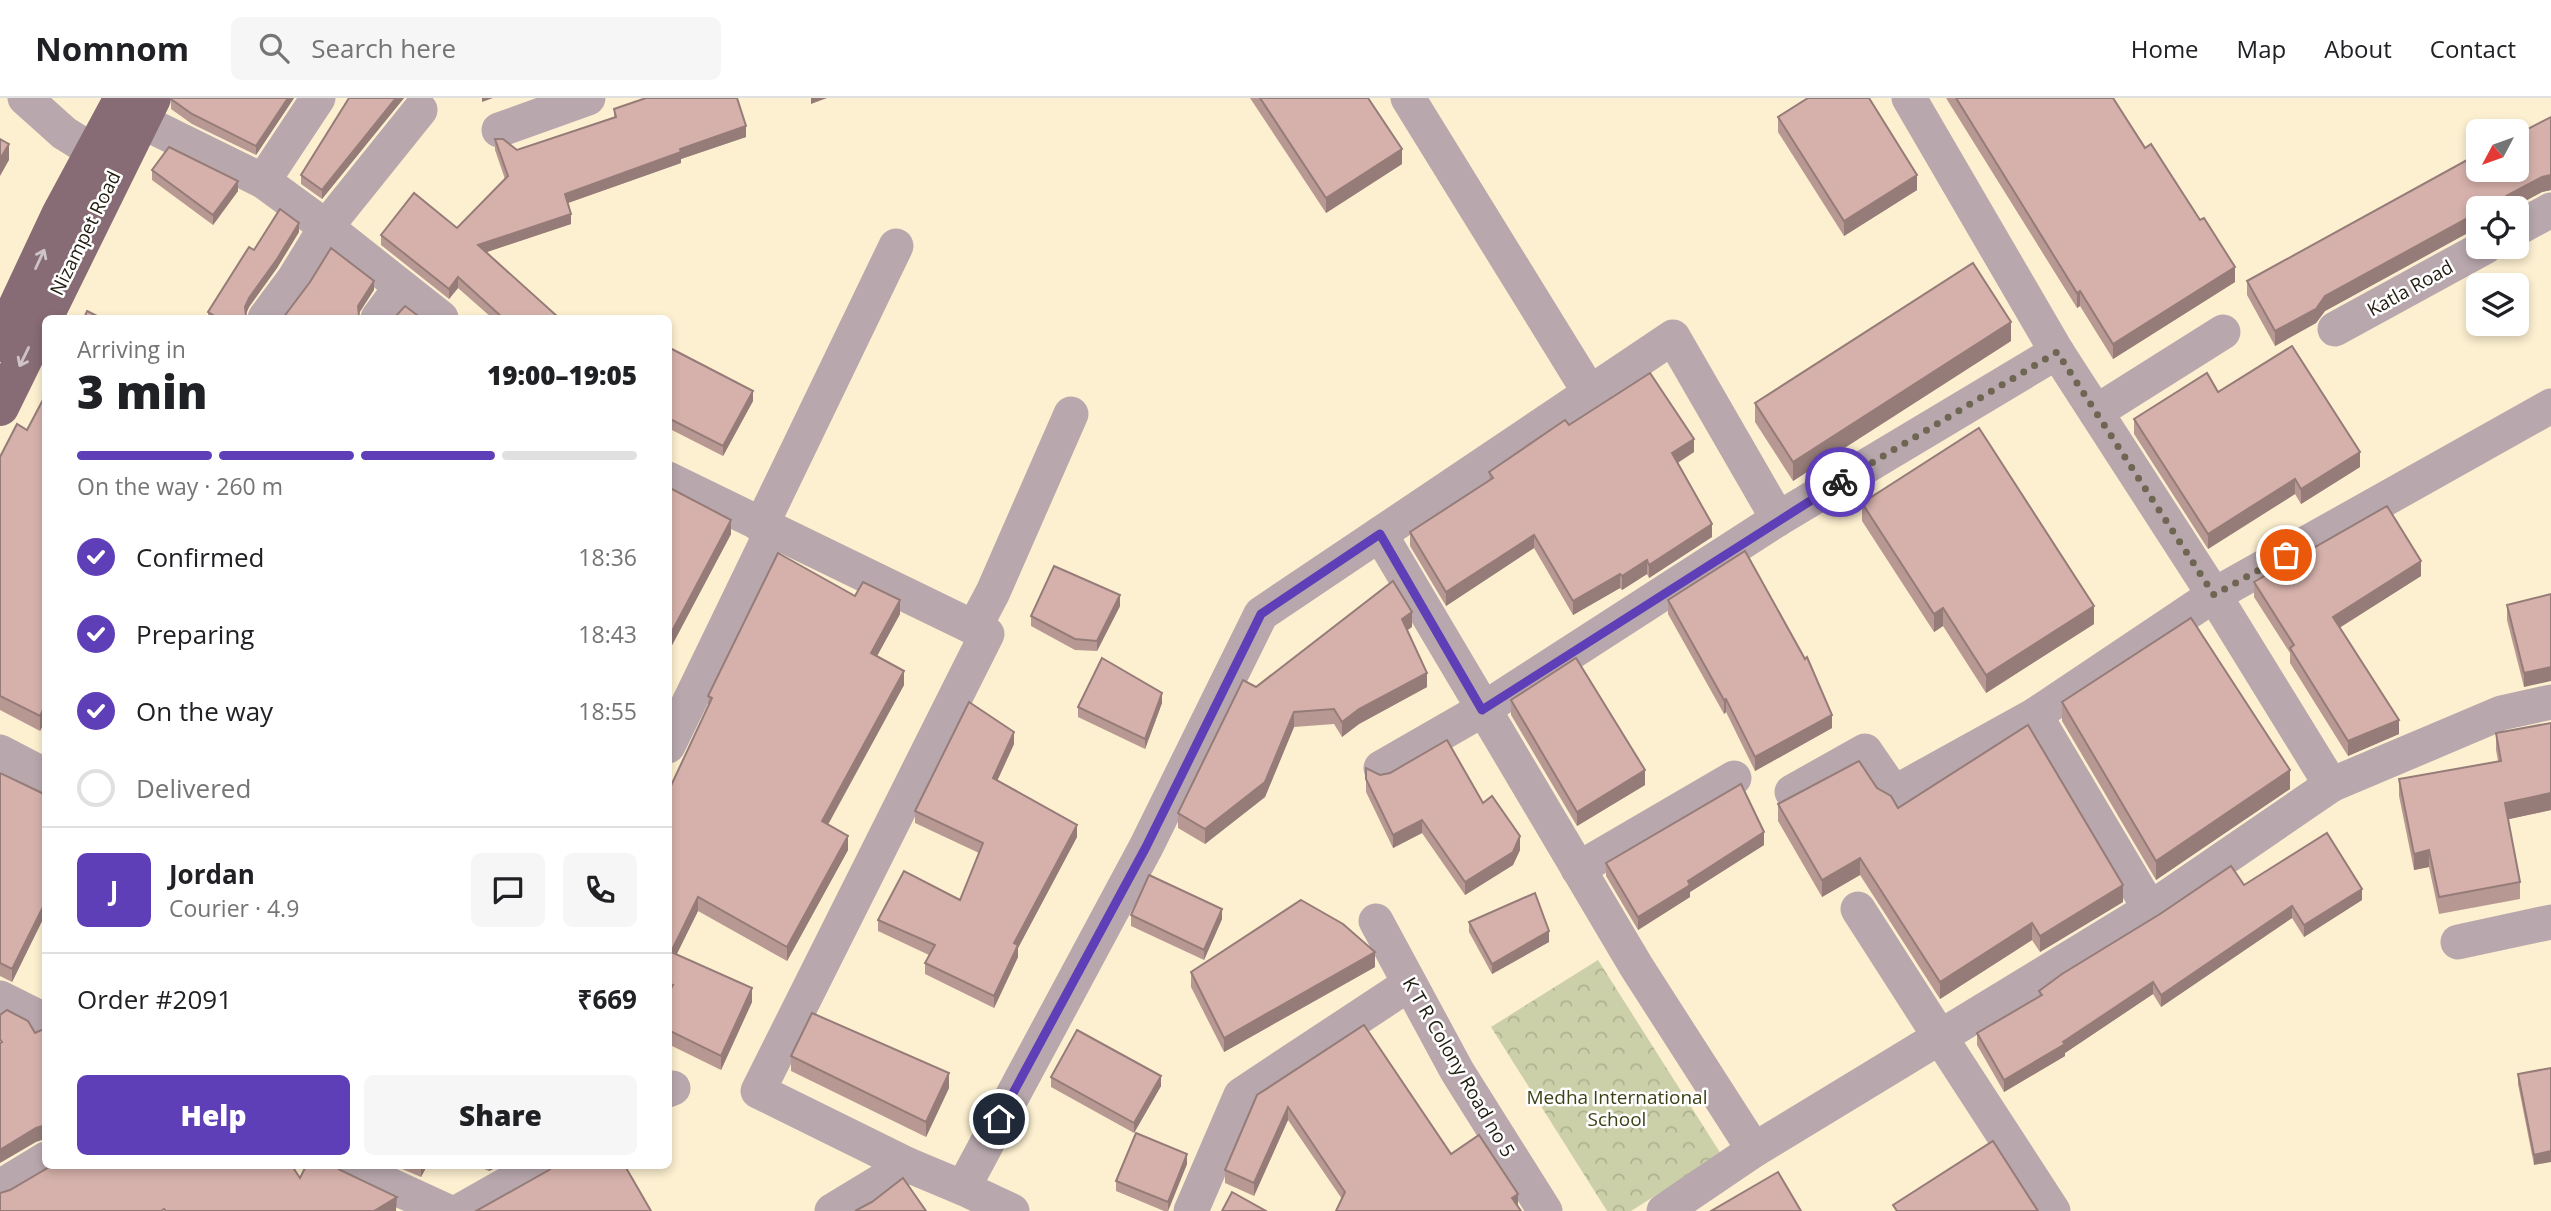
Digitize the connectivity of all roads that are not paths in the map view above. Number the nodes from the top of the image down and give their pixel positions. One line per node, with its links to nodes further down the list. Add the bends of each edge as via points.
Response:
1 (25, 98): 9 (street, via 64,133)
2 (318, 98): 10 (street)
3 (588, 98): 8 (street)
4 (1408, 98): 24 (street)
5 (1909, 98): 23 (street)
6 (138, 105): 9 (main road, Nizampet Road); 10 (street)
7 (420, 110): 13 (street)
8 (499, 130)
9 (105, 159): 22 (main road, Nizampet Road, one-way to 9, via 60,215); 26 (main road, Nizampet Road, one-way to 26)
10 (263, 181): 13 (street)
11 (2551, 210): 12 (street)
12 (2529, 222)
13 (326, 227): 16 (street); 17 (street)
14 (896, 246): 31 (street)
15 (2466, 257): 20 (street, Katla Road)
16 (401, 287): 18 (street); 19 (street)
17 (267, 315)
18 (380, 315)
19 (437, 315)
20 (2335, 329)
21 (2223, 332): 27 (street)
22 (0, 343)
23 (2057, 352): 27 (street); 30 (street)
24 (1590, 393): 30 (street, via 1673,337); 32 (street)
25 (2551, 406): 33 (street)
26 (0, 407)
27 (2096, 412): 33 (street)
28 (1070, 414): 34 (street)
29 (672, 481): 31 (street)
30 (1778, 519): 36 (street)
31 (766, 528): 34 (street); 38 (street)
32 (1380, 534): 36 (street); 61 (street, via 1261,614 1146,847)
33 (2214, 595): 37 (street); 43 (street)
34 (974, 628): 57 (street, via 987,634 758,1091)
35 (2551, 702): 43 (street, via 2501,713)
36 (1482, 710): 40 (street); 45 (street)
37 (2035, 715): 44 (street, via 1894,793 1865,751); 47 (street)
38 (672, 737)
39 (0, 752): 41 (street)
40 (1381, 768)
41 (42, 774)
42 (1734, 778): 45 (street)
43 (2332, 785): 47 (street)
44 (1791, 792)
45 (1578, 869): 55 (street)
46 (1858, 909): 54 (street)
47 (2150, 909): 54 (street)
48 (1376, 921): 51 (street, K T R Colony Road no 5)
49 (2551, 922): 50 (street)
50 (2458, 942)
51 (1409, 984): 66 (street, via 1241,1096); 67 (street, K T R Colony Road no 5, via 1457,1071)
52 (0, 998): 53 (street)
53 (42, 1019)
54 (1940, 1037): 55 (street); 69 (street)
55 (1754, 1150): 68 (street)
56 (42, 1161): 60 (street)
57 (908, 1165): 61 (street); 64 (street)
58 (355, 1169): 62 (street)
59 (534, 1169): 63 (street)
60 (0, 1187)
61 (964, 1188): 65 (street)
62 (446, 1211)
63 (460, 1211)
64 (832, 1211)
65 (1012, 1211)
66 (1191, 1211)
67 (1545, 1211)
68 (1664, 1211)
69 (2053, 1211)

